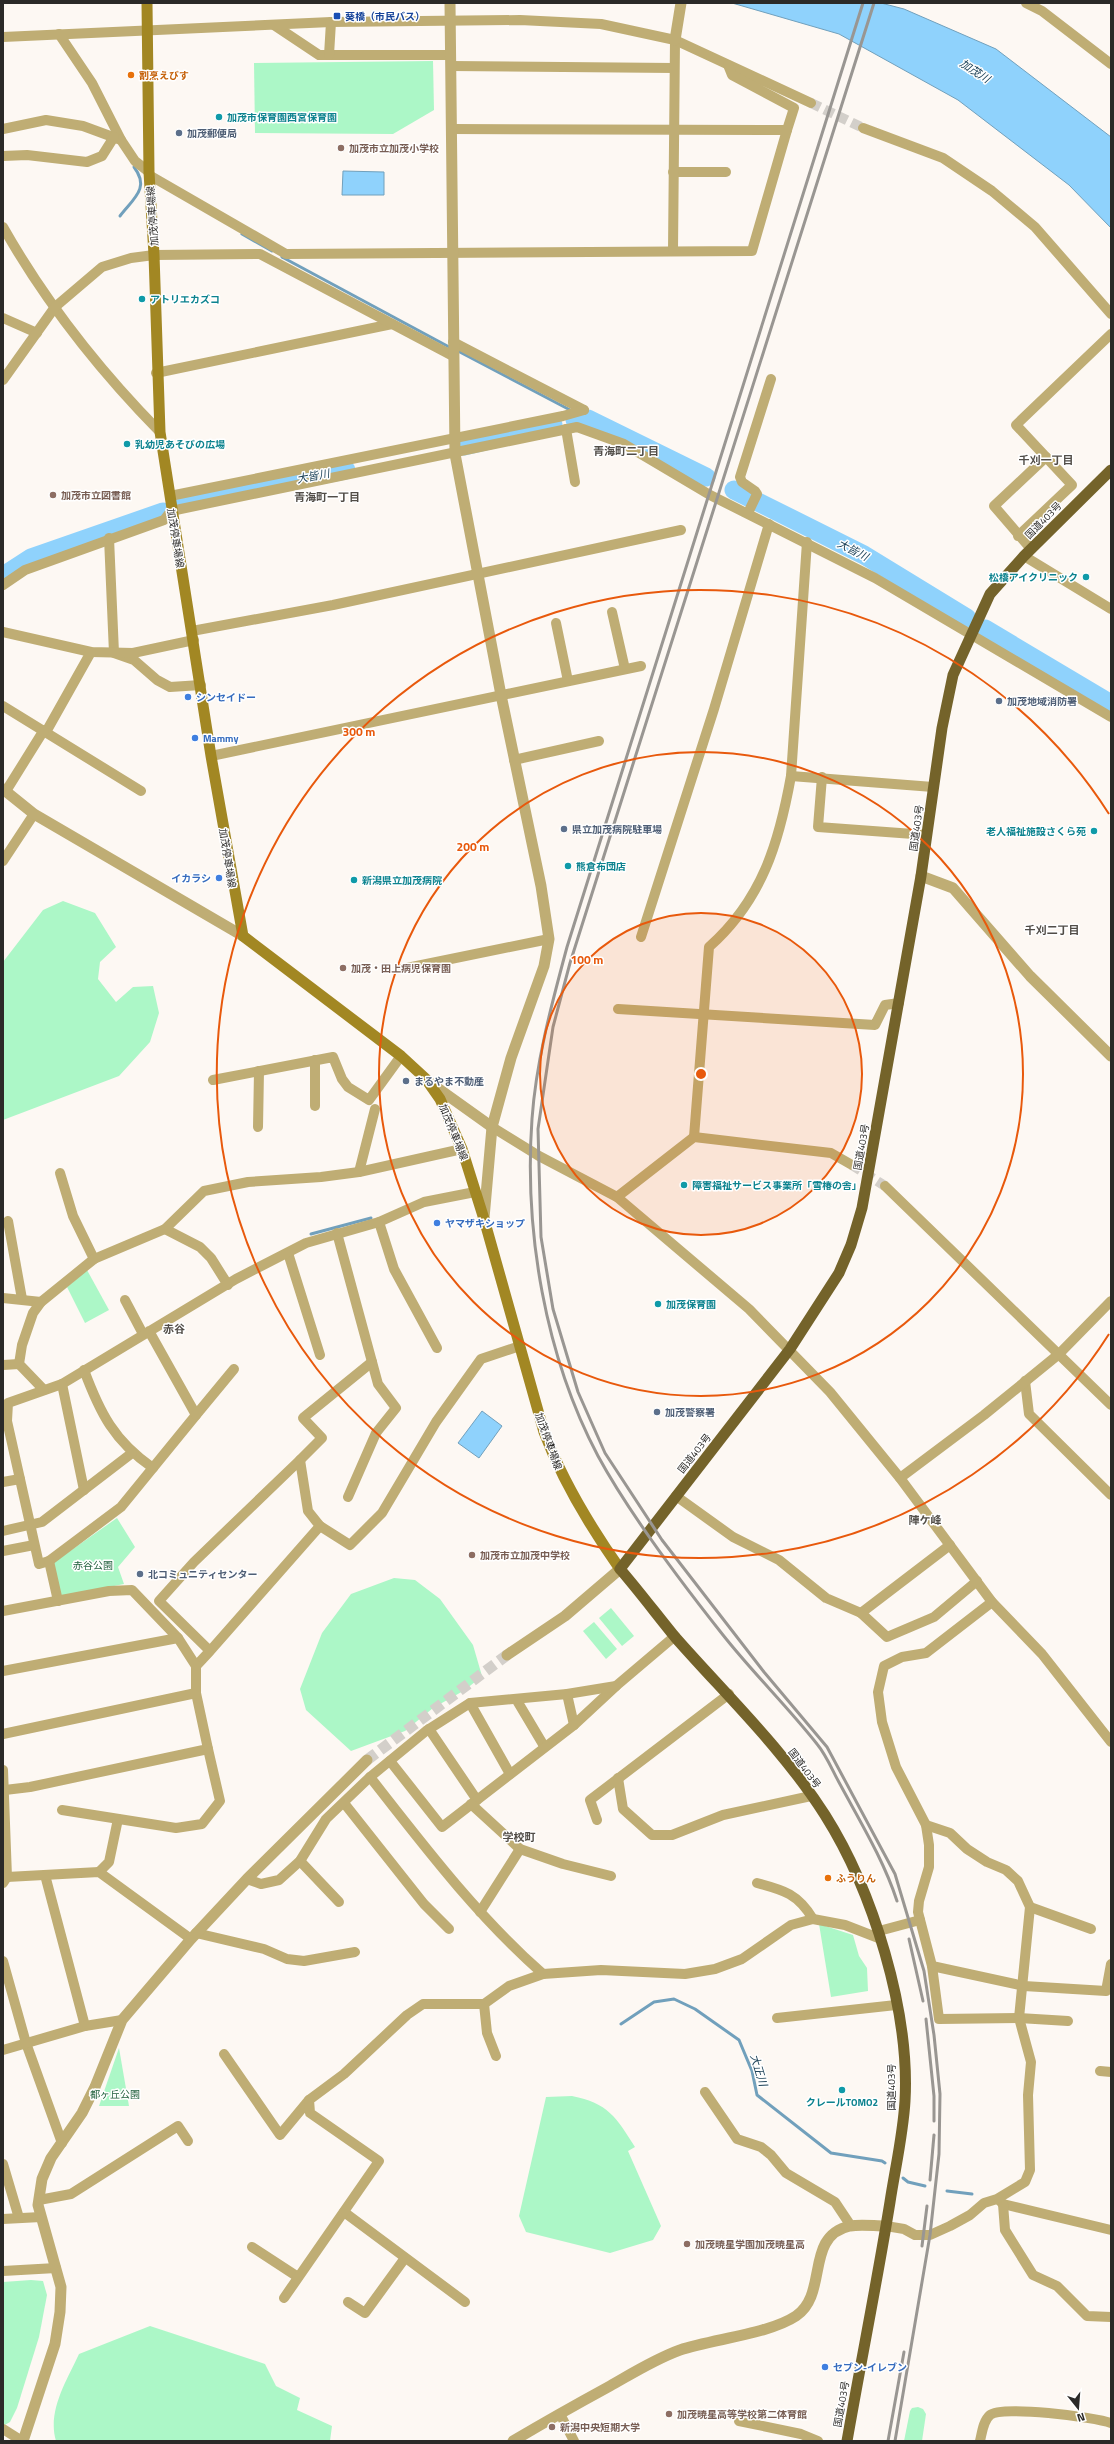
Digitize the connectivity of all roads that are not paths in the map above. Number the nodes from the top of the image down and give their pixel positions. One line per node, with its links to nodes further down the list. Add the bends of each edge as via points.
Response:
1 (147, 3): 8 (main road, 加茂停車場線)
2 (450, 3): 5 (street)
3 (681, 3): 11 (street)
4 (1028, 4): 14 (street, via 1042,11)
5 (451, 19): 6 (street); 11 (street, via 601,24); 13 (street)
6 (331, 22): 7 (street); 12 (street)
7 (274, 25): 8 (street); 12 (street, via 319,55)
8 (146, 26): 9 (street); 27 (main road, 加茂停車場線)
9 (59, 34): 10 (street); 23 (street, via 92,83)
10 (3, 37)
11 (675, 40): 15 (street); 16 (street)
12 (328, 55): 13 (street)
13 (451, 61): 16 (street); 20 (street)
14 (1111, 64)
15 (728, 65): 17 (street); 22 (street, via 732,75 794,108)
16 (674, 68): 21 (street)
17 (811, 103)
18 (3, 128): 23 (street, via 46,120 83,126)
19 (863, 128): 36 (street, via 943,158 992,191 1035,227)
20 (451, 129): 21 (street); 31 (street)
21 (673, 129): 22 (street); 25 (street)
22 (787, 130): 30 (street, via 752,251)
23 (117, 138): 24 (street, via 102,156 87,162 27,155); 27 (street)
24 (3, 156)
25 (673, 172): 26 (street); 30 (street)
26 (726, 172)
27 (149, 174): 33 (street); 34 (main road, 加茂停車場線)
28 (3, 227): 29 (street)
29 (7, 241): 35 (street)
30 (674, 250): 31 (street)
31 (451, 252): 33 (street); 41 (street)
32 (262, 254): 33 (street); 34 (street); 38 (street)
33 (286, 254)
34 (154, 255): 35 (street, via 132,258 102,267); 43 (main road, 加茂停車場線)
35 (55, 307): 39 (street); 47 (street, via 97,361)
36 (1111, 314)
37 (3, 318): 39 (street)
38 (392, 324): 42 (street); 43 (street)
39 (37, 333): 45 (street)
40 (1111, 334): 50 (street, via 1016,425)
41 (453, 342): 42 (street); 48 (street, via 584,410)
42 (453, 356): 48 (street)
43 (156, 373): 47 (main road, 加茂停車場線)
44 (771, 379): 54 (street, via 740,476 742,482 757,494)
45 (3, 380)
46 (566, 429): 49 (street); 52 (street); 54 (street, via 577,427 624,444 710,495)
47 (160, 432): 53 (main road, 加茂停車場線)
48 (454, 438): 49 (street); 53 (street)
49 (455, 454): 55 (street); 62 (street)
50 (1046, 457): 58 (street, via 994,506); 58 (street, via 1072,485)
51 (1111, 470): 61 (highway, 国道403号)
52 (575, 482)
53 (170, 496): 55 (main road, 加茂停車場線)
54 (749, 510): 56 (street)
55 (171, 511): 59 (street, via 164,520); 68 (main road, 加茂停車場線)
56 (769, 524): 60 (street); 93 (street, via 714,709)
57 (681, 530): 62 (street)
58 (1018, 536): 61 (street)
59 (109, 538): 63 (street, via 25,570); 71 (street)
60 (807, 542): 69 (street, via 875,578); 83 (street)
61 (1027, 553): 64 (street); 69 (highway, 国道403号, via 990,594)
62 (477, 573): 68 (street); 76 (street)
63 (3, 585)
64 (1111, 609)
65 (612, 612): 73 (street)
66 (556, 623): 74 (street)
67 (3, 632): 70 (street)
68 (193, 635): 71 (street, via 133,653); 75 (main road, 加茂停車場線)
69 (971, 635): 78 (street); 85 (highway, 国道403号, via 953,675)
70 (91, 652): 71 (street); 79 (street)
71 (114, 653): 75 (street, via 134,660 157,680 170,687)
72 (641, 666): 73 (street)
73 (625, 669): 74 (street)
74 (568, 681): 76 (street)
75 (201, 685): 81 (main road, 加茂停車場線)
76 (501, 695): 81 (street); 82 (street)
77 (3, 706): 79 (street)
78 (1111, 717)
79 (45, 731): 86 (street); 87 (street)
80 (599, 741): 82 (street)
81 (211, 756): 92 (main road, 加茂停車場線)
82 (514, 760): 94 (street, via 541,886)
83 (791, 776): 84 (street); 98 (street, via 784,813 768,863 752,897 730,928 709,947)
84 (822, 778): 85 (street); 89 (street, via 818,827)
85 (934, 787): 89 (highway, 国道403号)
86 (5, 790): 88 (street)
87 (141, 791)
88 (34, 814): 90 (street); 92 (street)
89 (927, 835): 91 (highway, 国道403号)
90 (3, 861)
91 (921, 876): 96 (highway, 国道403号); 100 (street, via 953,888 1030,976)
92 (243, 936): 99 (main road, 加茂停車場線)
93 (640, 937)
94 (549, 939): 95 (street); 108 (street, via 544,966 511,1058)
95 (402, 969)
96 (899, 1003): 98 (street, via 885,1005 875,1025); 133 (highway, 国道403号, via 862,1208 854,1237 839,1273)
97 (618, 1009): 98 (street)
98 (705, 1013): 109 (street)
99 (401, 1056): 101 (street, via 369,1100 348,1087 333,1058); 103 (main road, 加茂停車場線)
100 (1111, 1056)
101 (315, 1060): 102 (street); 105 (street)
102 (259, 1070): 104 (street); 107 (street)
103 (426, 1079): 108 (street); 110 (main road, 加茂停車場線, via 449,1115)
104 (213, 1080)
105 (315, 1106)
106 (375, 1109): 112 (street)
107 (258, 1127)
108 (492, 1127): 116 (street, via 539,1156); 117 (street)
109 (694, 1137): 111 (street, via 831,1153); 116 (street)
110 (462, 1149): 112 (street); 115 (main road, 加茂停車場線)
111 (852, 1165)
112 (359, 1172): 120 (street, via 248,1182 210,1189 194,1198)
113 (60, 1173): 123 (street, via 73,1216)
114 (885, 1186): 134 (street)
115 (475, 1192): 117 (main road, 加茂停車場線); 119 (street, via 424,1202)
116 (617, 1197): 133 (street, via 749,1309)
117 (484, 1219): 131 (main road, 加茂停車場線)
118 (8, 1221): 126 (street)
119 (379, 1222): 121 (street); 132 (street, via 394,1269)
120 (165, 1229): 123 (street); 124 (street, via 200,1247 211,1258)
121 (337, 1233): 122 (street, via 306,1243); 136 (street)
122 (288, 1253): 124 (street); 135 (street)
123 (94, 1259): 129 (street)
124 (228, 1284): 130 (street)
125 (3, 1298): 126 (street)
126 (22, 1299): 129 (street)
127 (125, 1300): 130 (street)
128 (1111, 1301): 134 (street)
129 (41, 1302): 137 (street, via 33,1313 22,1345)
130 (146, 1332): 140 (street); 145 (street)
131 (520, 1346): 157 (street, via 481,1359 436,1422 382,1513 350,1545); 163 (main road, 加茂停車場線, via 544,1432 555,1461 575,1502)
132 (437, 1348)
133 (790, 1350): 149 (street, via 830,1392); 154 (highway, 国道403号)
134 (1059, 1354): 141 (street); 144 (street)
135 (320, 1355)
136 (372, 1362): 147 (street, via 303,1418 322,1438); 155 (street, via 378,1384 396,1408 376,1433)
137 (19, 1364): 138 (street); 143 (street)
138 (3, 1365)
139 (234, 1369): 145 (street)
140 (84, 1370): 142 (street); 146 (street, via 99,1410)
141 (1025, 1381): 149 (street); 153 (street, via 1029,1414)
142 (62, 1384): 143 (street); 152 (street)
143 (44, 1390): 150 (street, via 8,1403 7,1421)
144 (1111, 1406)
145 (196, 1415): 148 (street)
146 (132, 1453): 148 (street); 152 (street)
147 (300, 1460): 157 (street, via 308,1511); 171 (street, via 194,1562 159,1601)
148 (153, 1468): 162 (street, via 121,1507)
149 (900, 1478): 160 (street)
150 (20, 1479): 151 (street); 156 (street)
151 (3, 1482)
152 (84, 1490): 156 (street, via 42,1522)
153 (1111, 1495)
154 (676, 1496): 163 (highway, 国道403号); 168 (street, via 733,1537 779,1560 826,1598)
155 (348, 1497)
156 (30, 1526): 158 (street); 159 (street)
157 (320, 1526): 171 (street)
158 (3, 1531)
159 (34, 1545): 161 (street); 162 (street, via 39,1564)
160 (950, 1545): 164 (street); 168 (street)
161 (3, 1551)
162 (49, 1561): 165 (street)
163 (620, 1569): 169 (highway, 国道403号); 172 (street, via 565,1616)
164 (976, 1581): 166 (street); 168 (street, via 934,1617 887,1637)
165 (58, 1601): 167 (street); 170 (street, via 109,1591 132,1590)
166 (992, 1602): 184 (street, via 1042,1654); 200 (street, via 926,1653 902,1657 884,1666 880,1677 878,1692 882,1722 896,1767)
167 (3, 1611)
168 (860, 1613)
169 (674, 1636): 175 (street); 178 (highway, 国道403号)
170 (178, 1638): 173 (street); 174 (street)
171 (210, 1651): 173 (street)
172 (507, 1655)
173 (196, 1666): 176 (street)
174 (3, 1671)
175 (616, 1686): 177 (street); 181 (street)
176 (196, 1693): 183 (street); 186 (street)
177 (567, 1694): 179 (street); 181 (street)
178 (729, 1694): 192 (street); 194 (highway, 国道403号, via 768,1739)
179 (516, 1699): 180 (street); 185 (street)
180 (470, 1703): 182 (street); 190 (street)
181 (574, 1725): 185 (street)
182 (429, 1729): 188 (street); 195 (street)
183 (3, 1734)
184 (1111, 1742)
185 (544, 1746): 190 (street)
186 (208, 1749): 193 (street, via 30,1787); 198 (street, via 220,1801 202,1824 176,1828)
187 (367, 1760): 206 (street)
188 (390, 1761): 191 (street); 195 (street, via 442,1827)
189 (3, 1770): 193 (street)
190 (510, 1774): 195 (street)
191 (370, 1777): 196 (street); 211 (street, via 422,1844)
192 (618, 1778): 194 (street, via 624,1809 652,1835 672,1835 724,1815); 199 (street, via 590,1800)
193 (5, 1790): 207 (street)
194 (811, 1796): 216 (highway, 国道403号, via 825,1814 854,1869)
195 (474, 1802): 201 (street)
196 (344, 1803): 202 (street, via 326,1819); 214 (street, via 424,1904)
197 (62, 1810): 198 (street)
198 (118, 1819): 203 (street, via 109,1862)
199 (597, 1820)
200 (926, 1825): 210 (street, via 950,1832 967,1849 1006,1870 1018,1881); 213 (street, via 929,1866 919,1901)
201 (520, 1849): 205 (street, via 563,1864); 211 (street)
202 (300, 1862): 206 (street, via 279,1880 261,1884); 209 (street)
203 (99, 1872): 204 (street); 217 (street)
204 (45, 1876): 207 (street); 230 (street)
205 (611, 1876)
206 (246, 1879): 217 (street)
207 (5, 1880)
208 (757, 1883): 212 (street, via 794,1895)
209 (339, 1902)
210 (1030, 1907): 215 (street); 223 (street)
211 (480, 1912): 222 (street, via 517,1952)
212 (813, 1919): 216 (street); 222 (street, via 791,1925 742,1959 715,1969 685,1974 601,1970)
213 (920, 1920): 216 (street); 221 (street)
214 (449, 1929)
215 (1091, 1929)
216 (880, 1935): 225 (highway, 国道403号)
217 (194, 1936): 218 (street, via 264,1949 287,1959 304,1960); 228 (street)
218 (355, 1952)
219 (3, 1962): 231 (street)
220 (1111, 1964): 223 (street, via 1106,1991)
221 (932, 1966): 223 (street); 227 (street, via 939,2019)
222 (543, 1974): 224 (street, via 509,1986)
223 (1024, 1986): 227 (street)
224 (484, 2004): 234 (street, via 487,2033); 238 (street, via 423,2004 407,2015 344,2074)
225 (896, 2005): 226 (street); 249 (highway, 国道403号, via 904,2063 905,2101)
226 (777, 2018)
227 (1019, 2018): 229 (street); 243 (street, via 1030,2062 1030,2170 1025,2182)
228 (122, 2020): 230 (street); 240 (street, via 95,2086)
229 (1068, 2021)
230 (85, 2026): 231 (street)
231 (26, 2043): 232 (street); 240 (street)
232 (3, 2050)
233 (224, 2054): 238 (street, via 280,2135)
234 (496, 2056)
235 (1100, 2071): 236 (street)
236 (1111, 2072)
237 (705, 2092): 248 (street, via 737,2139 761,2148 771,2155 786,2173 835,2202)
238 (309, 2100): 244 (street, via 310,2113 379,2161)
239 (188, 2141): 242 (street, via 178,2126 71,2194)
240 (62, 2143): 242 (street, via 45,2172)
241 (3, 2164): 246 (street)
242 (39, 2200): 245 (street)
243 (1000, 2201): 249 (street, via 984,2203 970,2215 930,2235 915,2236 904,2229); 250 (street); 259 (street, via 1005,2230 1032,2275 1057,2286 1087,2316)
244 (344, 2212): 252 (street); 255 (street)
245 (41, 2217): 246 (street); 253 (street)
246 (19, 2218): 247 (street)
247 (3, 2219)
248 (851, 2226): 249 (street); 260 (street, via 834,2232 828,2238 821,2251 810,2299 796,2316 756,2330 680,2350 646,2365)
249 (886, 2226): 268 (highway, 国道403号)
250 (1111, 2230)
251 (252, 2247): 255 (street)
252 (405, 2258): 257 (street, via 365,2313); 258 (street)
253 (56, 2268): 254 (street); 264 (street, via 61,2287 60,2312 54,2344)
254 (3, 2271)
255 (298, 2277): 256 (street)
256 (284, 2298)
257 (348, 2302)
258 (465, 2302)
259 (1111, 2317)
260 (560, 2414): 265 (street); 266 (street)
261 (739, 2421): 267 (street, via 801,2434)
262 (1111, 2423): 269 (street, via 1029,2411 996,2412 986,2421)
263 (3, 2429): 264 (street)
264 (23, 2441)
265 (513, 2441)
266 (574, 2441)
267 (818, 2441)
268 (847, 2441)
269 (980, 2441)

